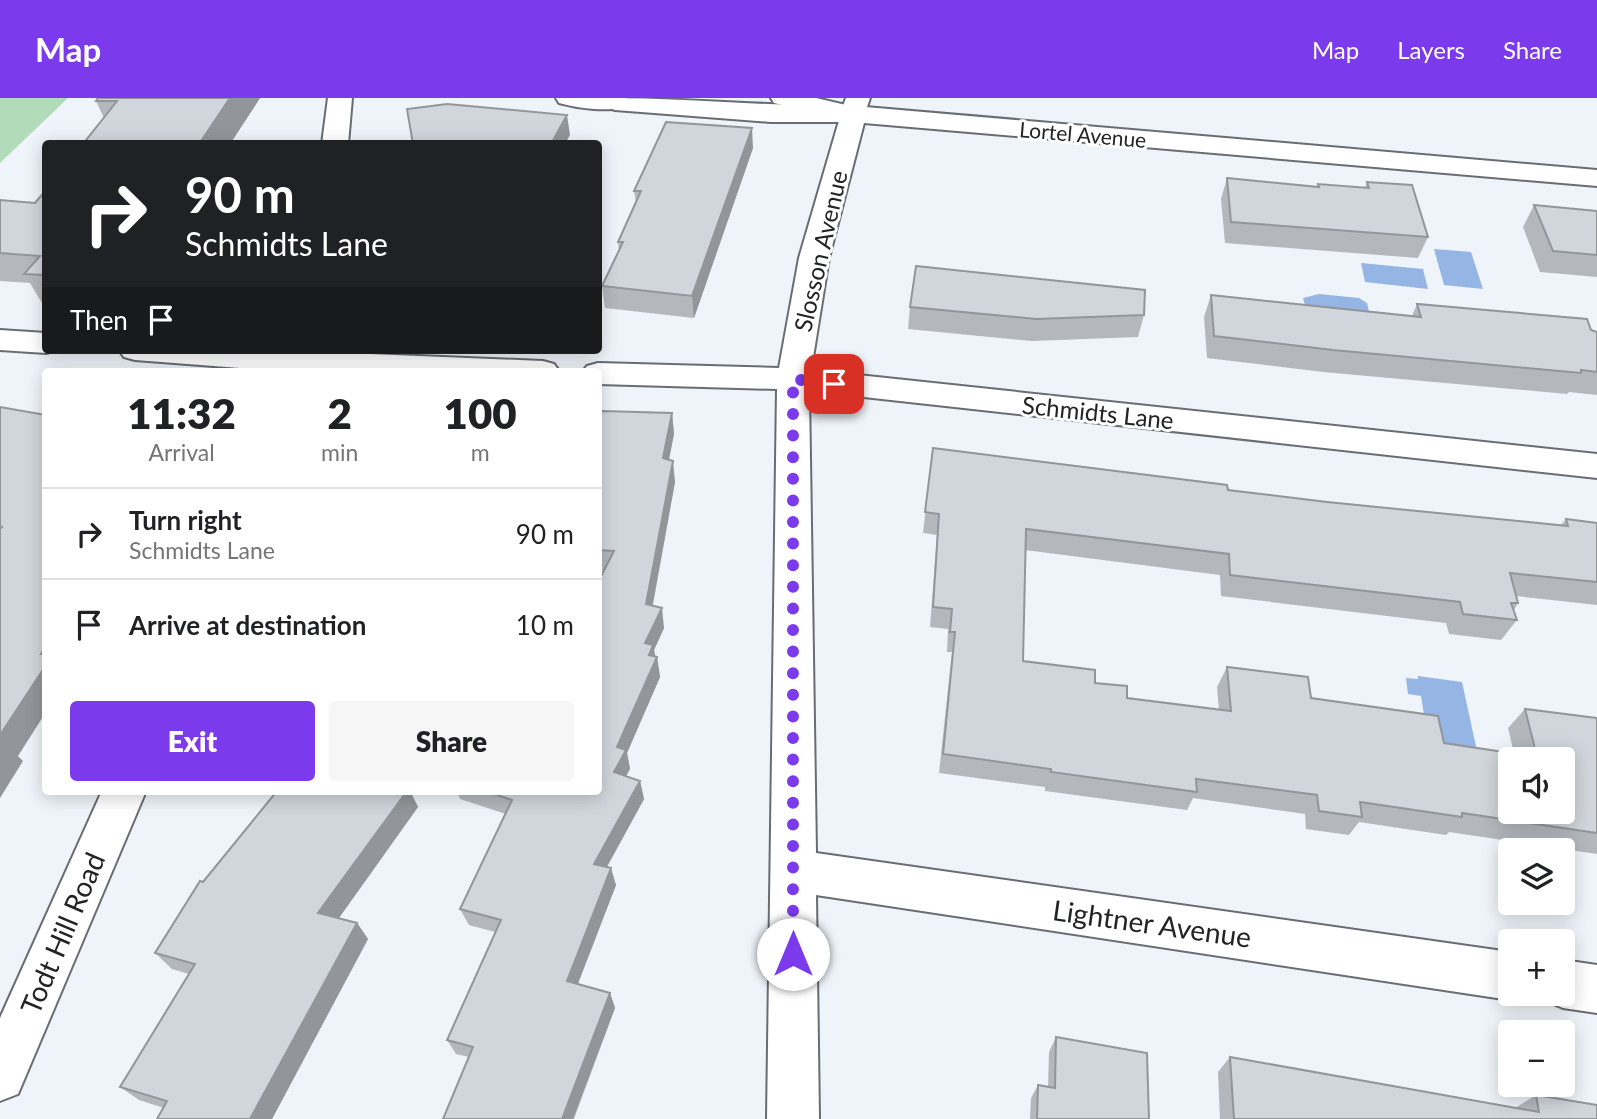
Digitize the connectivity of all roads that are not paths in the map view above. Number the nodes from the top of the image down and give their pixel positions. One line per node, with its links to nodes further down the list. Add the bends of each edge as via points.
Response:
1 (340, 98): 6 (main road)
2 (568, 98): 4 (main road, Lortel Avenue)
3 (783, 98): 5 (main road)
4 (609, 100): 5 (main road, Lortel Avenue, via 771,114)
5 (856, 106): 7 (main road, Lortel Avenue); 14 (main road, Slosson Avenue, via 814,258)
6 (335, 140)
7 (1597, 178)
8 (0, 340): 9 (main road)
9 (42, 343)
10 (198, 354): 11 (main road)
11 (309, 361): 12 (main road)
12 (473, 368)
13 (602, 373): 14 (main road, Schmidts Lane)
14 (793, 379): 15 (main road, Schmidts Lane); 17 (main road, Slosson Avenue)
15 (1597, 466)
16 (122, 795): 21 (main road, Todt Hill Road)
17 (793, 872): 18 (main road, Lightner Avenue); 22 (main road, Slosson Avenue)
18 (1498, 974)
19 (1575, 986): 20 (main road)
20 (1597, 989)
21 (0, 1076)
22 (793, 1119)

